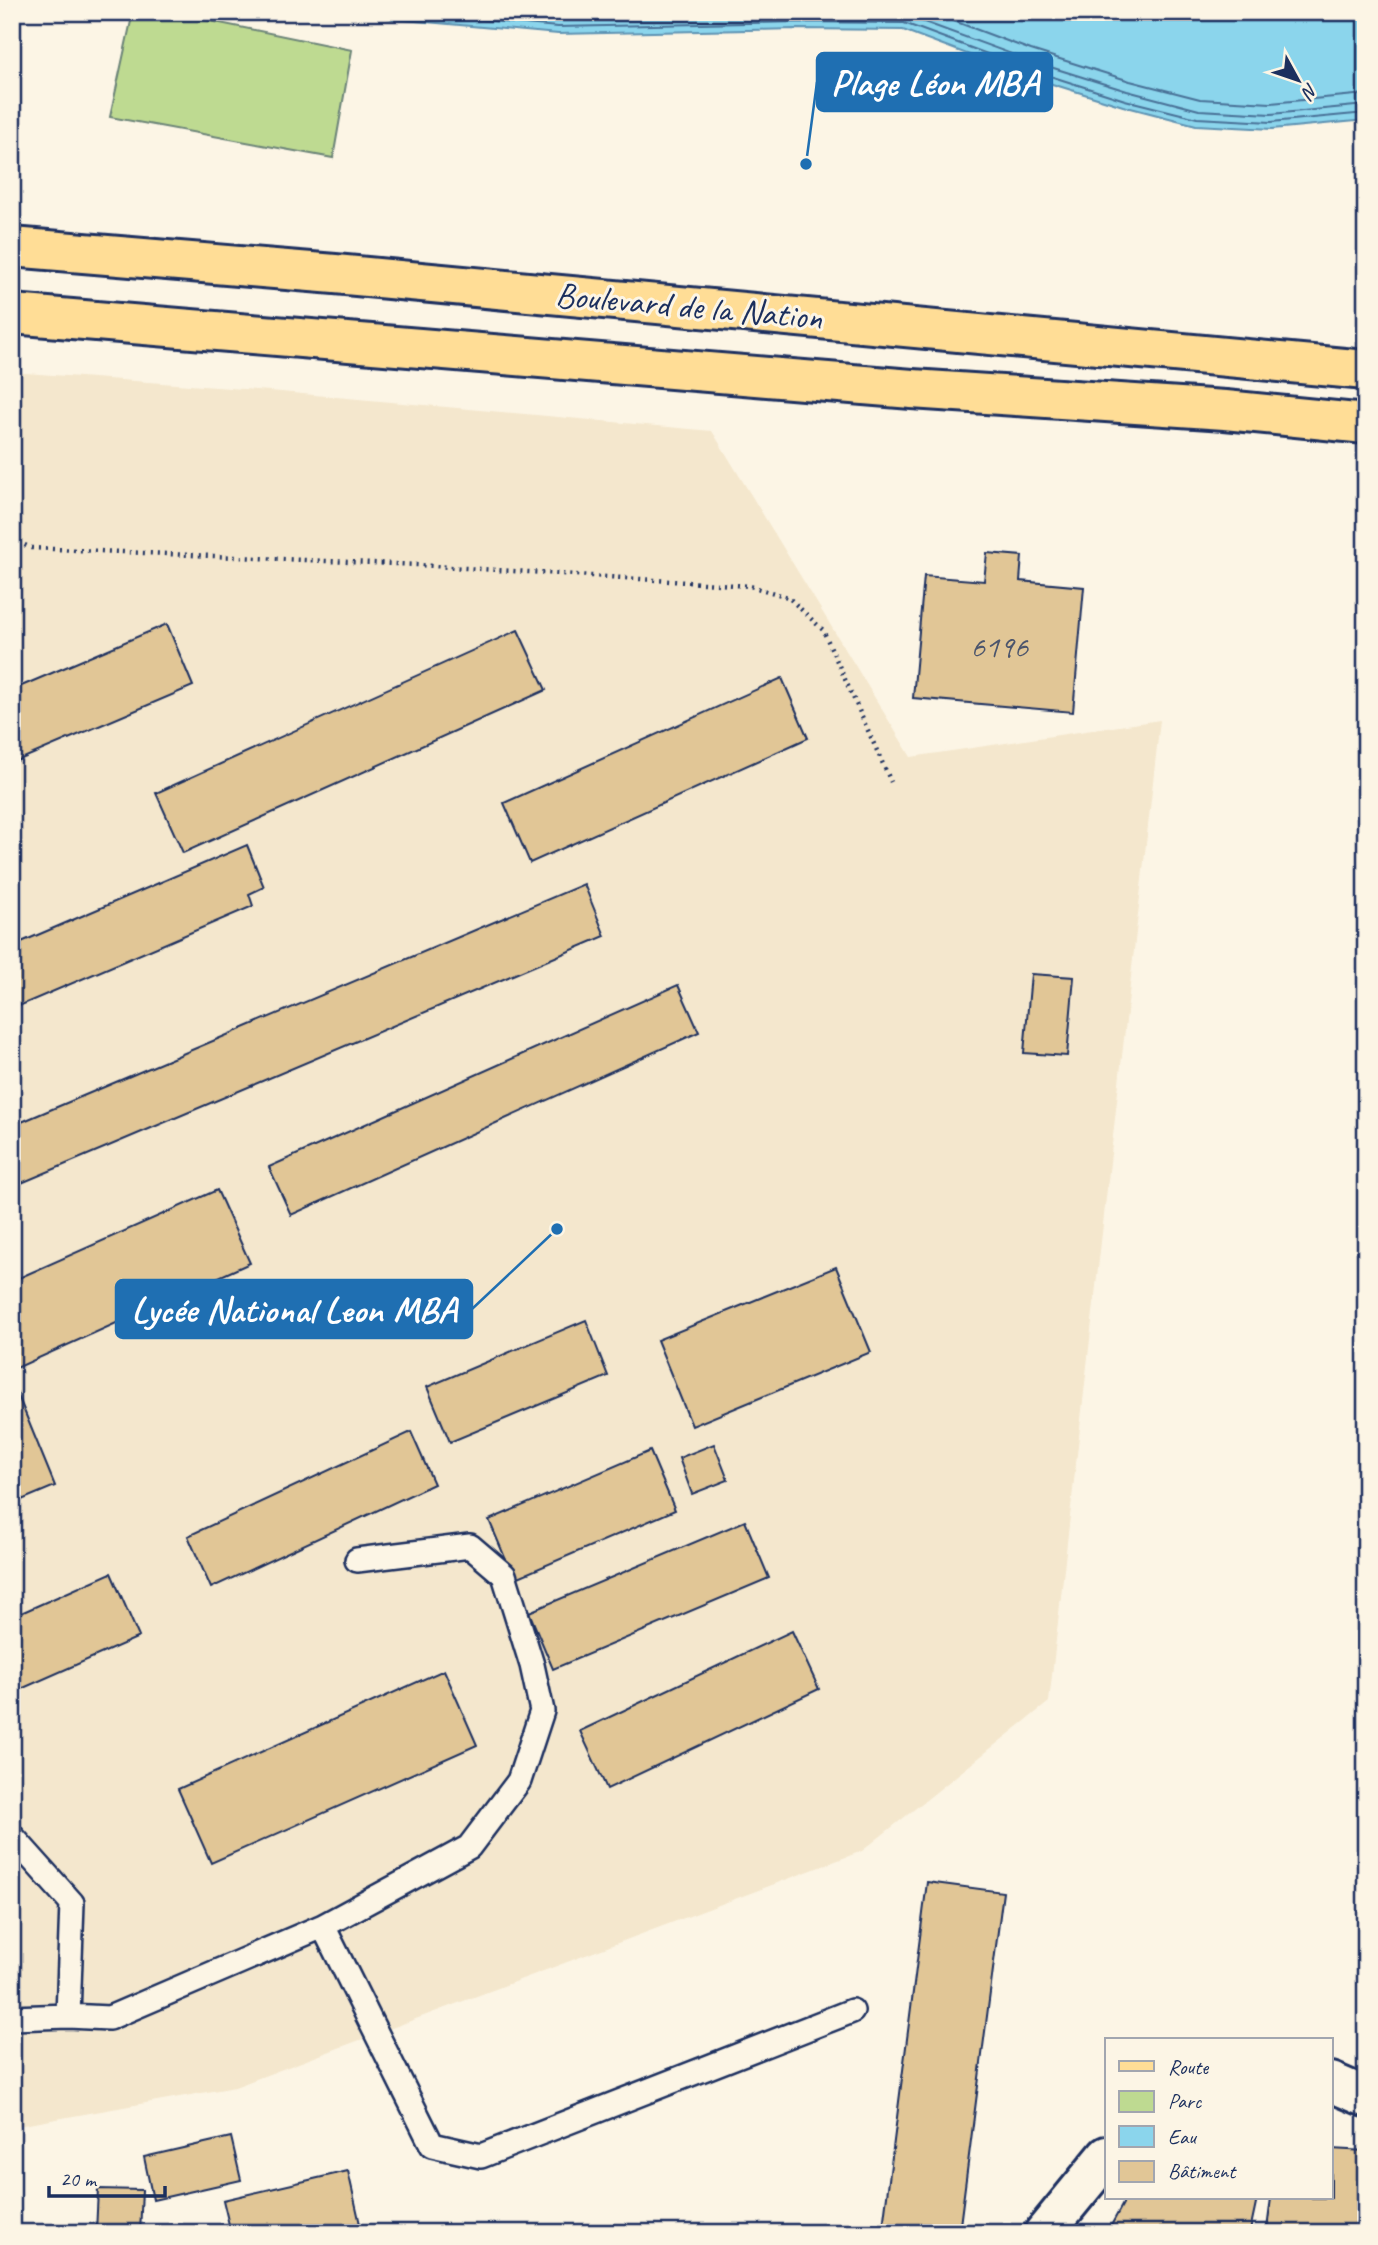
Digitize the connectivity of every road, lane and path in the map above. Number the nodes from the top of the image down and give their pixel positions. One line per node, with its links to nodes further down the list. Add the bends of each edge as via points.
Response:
1 (12, 247): 3 (main road, Boulevard de la Nation)
2 (12, 314): 4 (main road, Boulevard de la Nation)
3 (1366, 370)
4 (1366, 424)
5 (12, 539): 6 (path, via 31,548 750,586 788,597 823,630)
6 (891, 782)
7 (357, 1560): 9 (lane, via 470,1546 503,1575 542,1711 519,1781 470,1847)
8 (12, 1836): 11 (lane, via 72,1903)
9 (323, 1926): 10 (lane, via 432,2145 481,2156); 11 (lane, via 109,2018)
10 (852, 2011)
11 (68, 2016): 12 (lane)
12 (12, 2018)
13 (1332, 2082): 14 (street)
14 (1366, 2097)
15 (1105, 2158): 16 (street)
16 (1044, 2233)

